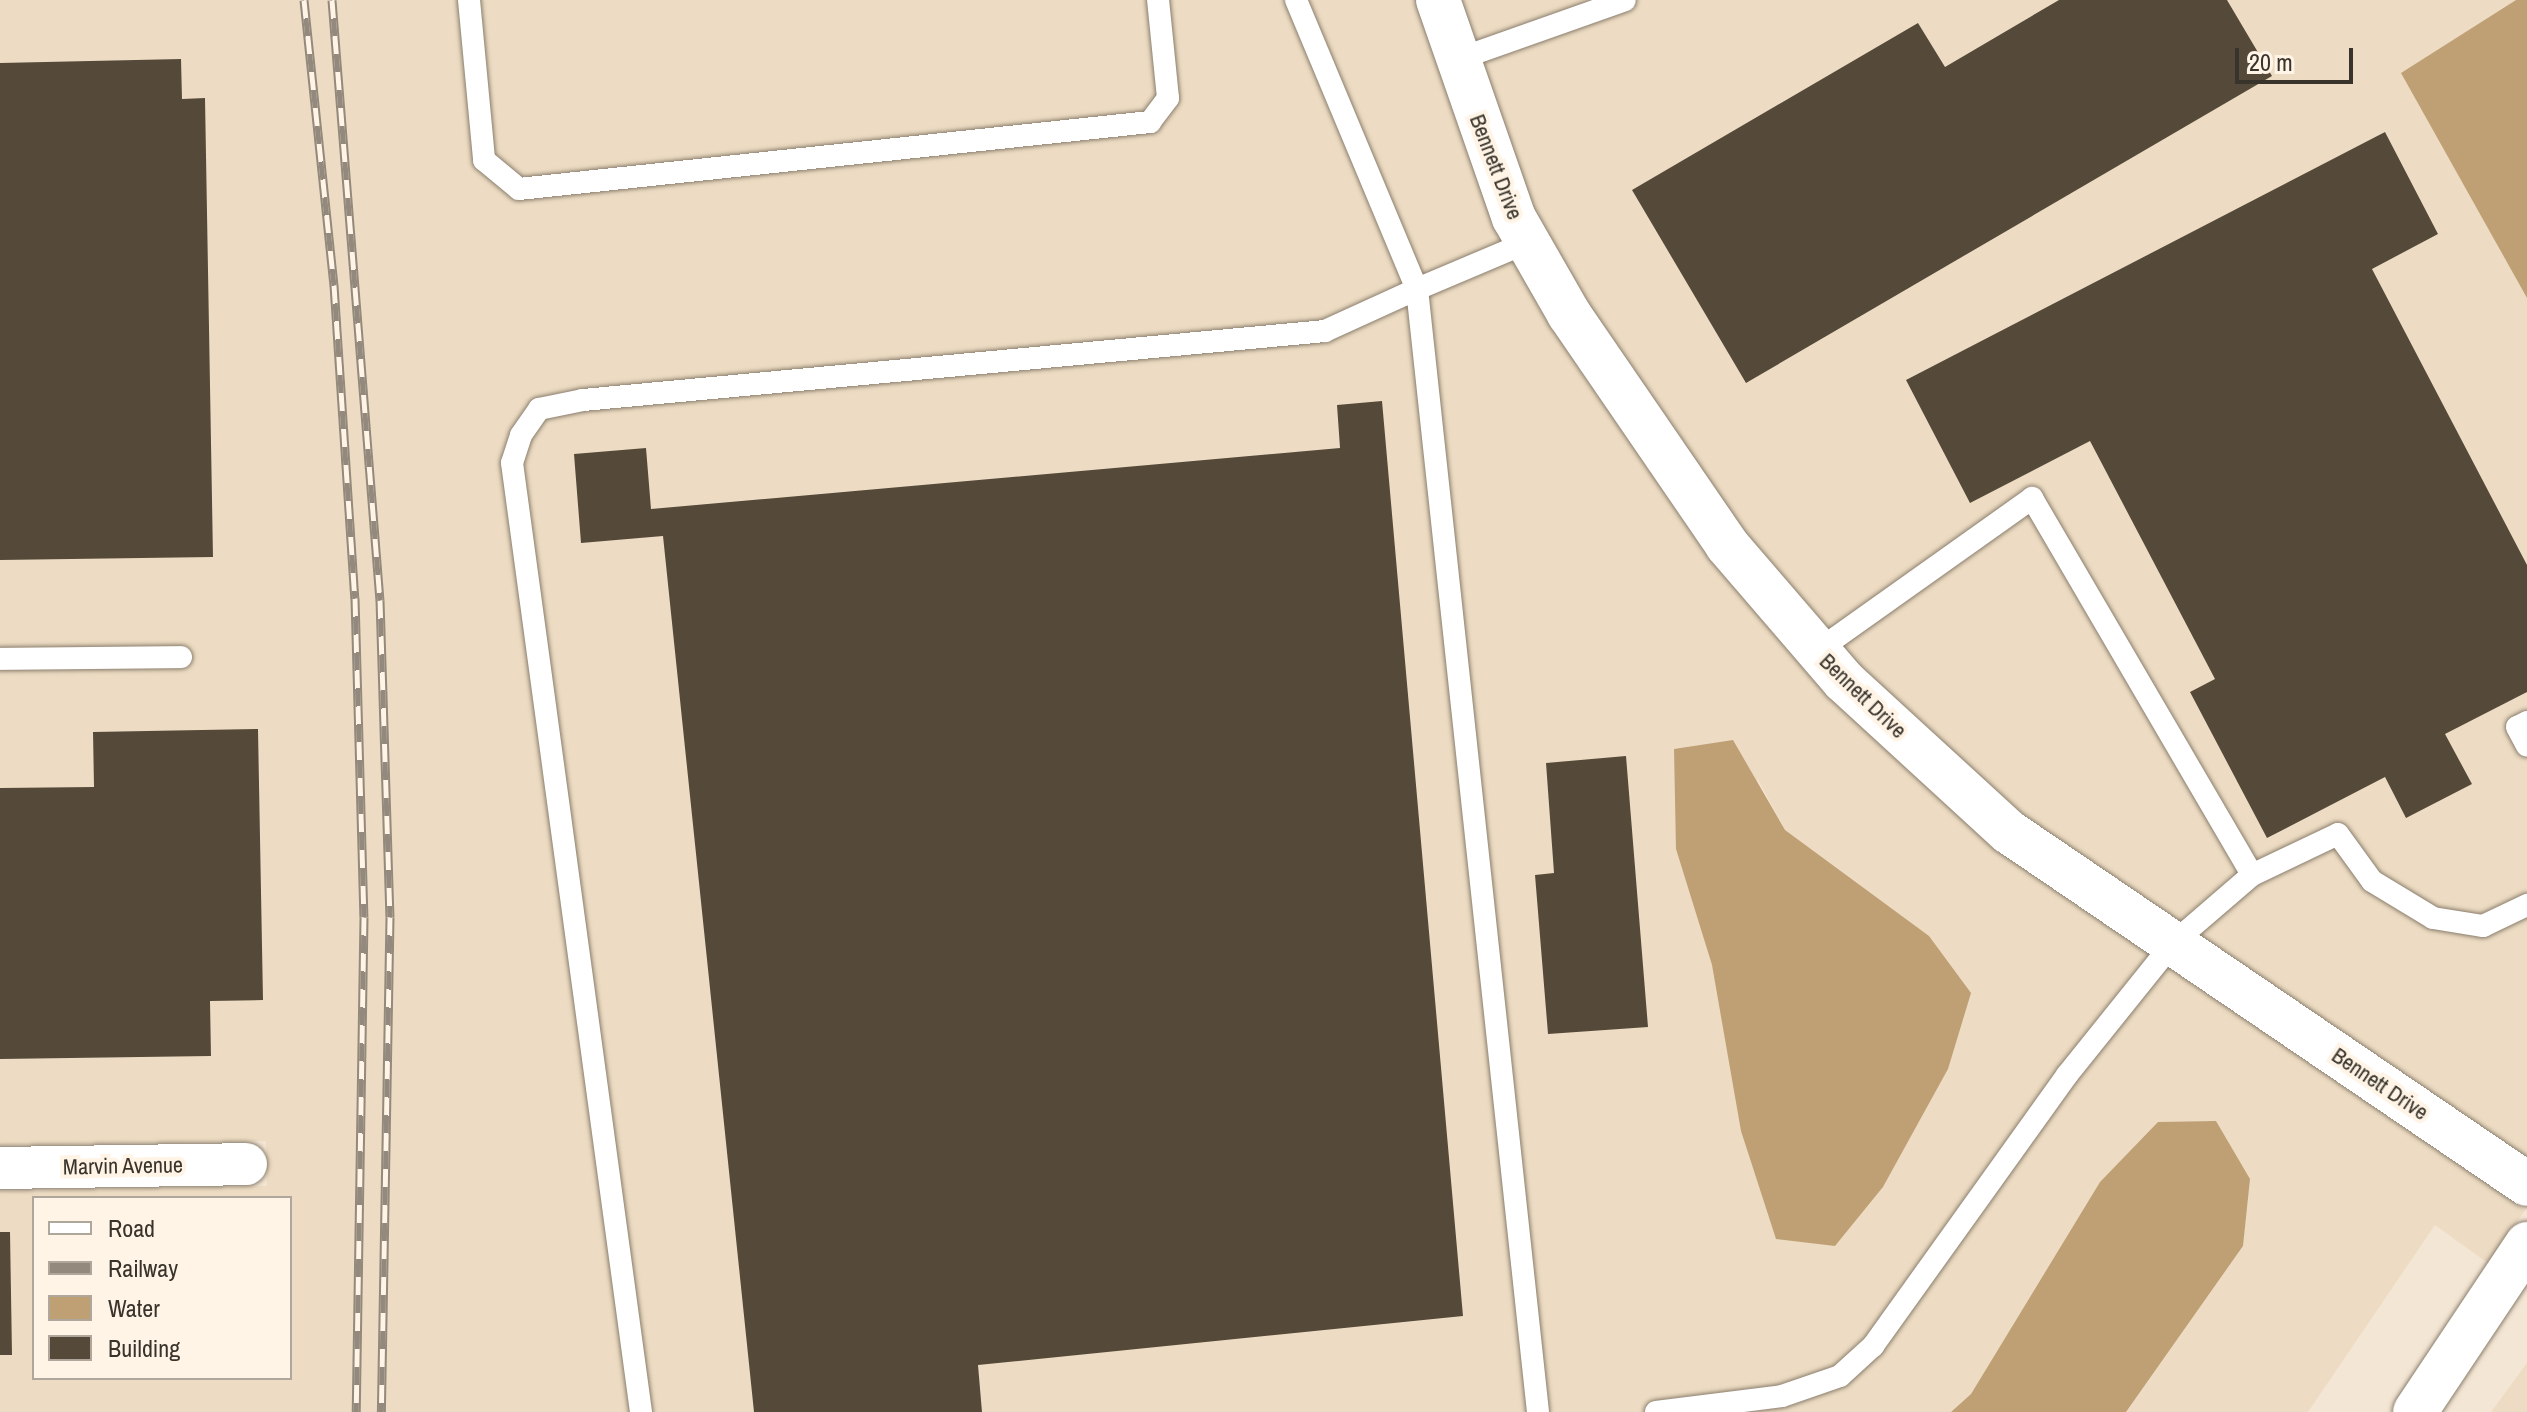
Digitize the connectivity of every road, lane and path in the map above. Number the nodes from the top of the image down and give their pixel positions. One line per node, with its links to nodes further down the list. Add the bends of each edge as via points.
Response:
1 (469, 0): 2 (lane, via 484,160 519,189 1150,122 1168,98)
2 (1158, 0)
3 (1296, 0): 8 (lane)
4 (1438, 0): 6 (street, Bennett Drive)
5 (1625, 0): 6 (lane)
6 (1456, 60): 7 (street, Bennett Drive)
7 (1528, 242): 8 (lane); 9 (street, Bennett Drive, via 1569,314 1727,545)
8 (1417, 289): 21 (lane, via 1325,331 583,400 539,409 527,426 512,463); 22 (lane)
9 (1817, 651): 14 (lane, via 2032,498); 16 (street, Bennett Drive, via 2009,832)
10 (181, 657): 11 (lane)
11 (0, 659)
12 (2527, 722): 13 (lane, via 2517,727)
13 (2527, 746)
14 (2252, 875): 15 (lane, via 2338,834 2372,881 2433,918 2483,926); 16 (lane)
15 (2527, 905)
16 (2173, 943): 19 (street, Bennett Drive); 23 (lane, via 2067,1075 1873,1346 1840,1376 1782,1396)
17 (246, 1164): 18 (street, Marvin Avenue)
18 (0, 1168)
19 (2527, 1184)
20 (2527, 1244): 24 (street)
21 (641, 1412)
22 (1538, 1412)
23 (1656, 1412)
24 (2415, 1412)

